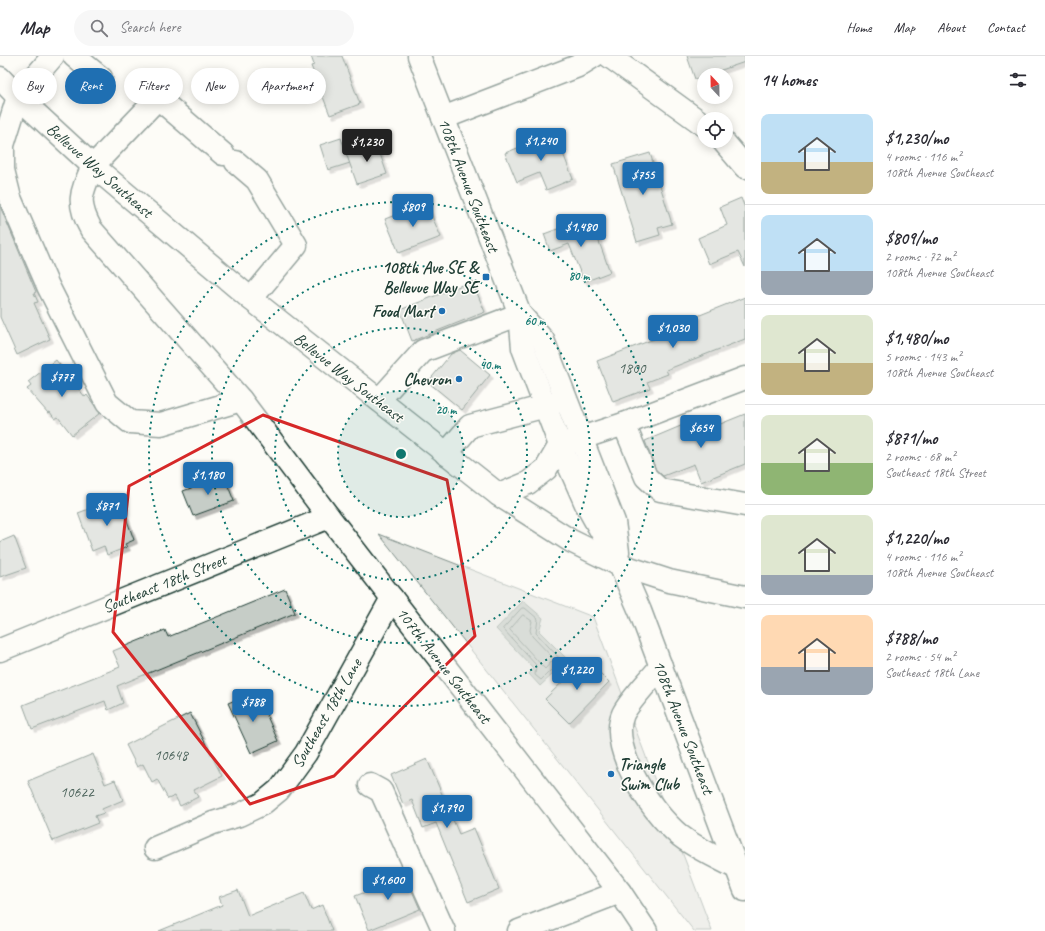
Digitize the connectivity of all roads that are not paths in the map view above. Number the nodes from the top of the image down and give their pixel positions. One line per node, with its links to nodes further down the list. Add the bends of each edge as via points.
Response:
1 (53, 56): 6 (street)
2 (74, 56): 7 (street)
3 (419, 56): 12 (street, 108th Avenue Southeast)
4 (594, 56): 12 (street, via 578,66)
5 (609, 56): 13 (street)
6 (43, 68)
7 (89, 68)
8 (0, 78): 9 (street, Bellevue Way Southeast)
9 (12, 91)
10 (16, 104): 21 (street, via 3,145 2,170 10,198 48,286 108,403 130,422 161,424)
11 (26, 104): 15 (street, Bellevue Way Southeast)
12 (443, 118): 18 (street, 108th Avenue Southeast)
13 (697, 120)
14 (730, 148): 16 (street)
15 (93, 166): 17 (street, Bellevue Way Southeast); 17 (street, 107th Avenue Southeast, via 158,98 257,180 296,245); 21 (street, 107th Avenue Southeast, via 81,192 82,215 91,229)
16 (745, 167)
17 (250, 299): 22 (street, Bellevue Way Southeast)
18 (520, 314): 20 (street, 108th Avenue Southeast, via 543,340); 22 (street, via 423,351); 23 (street, 108th Avenue Southeast, via 523,348)
19 (745, 378): 24 (street)
20 (566, 399): 23 (street); 25 (street, 108th Avenue Southeast)
21 (241, 400): 30 (street, 107th Avenue Southeast)
22 (379, 400): 27 (street, Bellevue Way Southeast)
23 (546, 406): 26 (street, 108th Avenue Southeast); 27 (street, via 470,426)
24 (624, 424): 25 (street); 29 (street, via 646,477 660,490)
25 (582, 437): 26 (street); 31 (street, 108th Avenue Southeast, via 614,522)
26 (560, 445): 28 (street, via 546,469 528,483); 31 (street, 108th Avenue Southeast, via 586,504)
27 (446, 454): 28 (street, Bellevue Way Southeast)
28 (499, 495): 31 (street, Bellevue Way Southeast, via 571,541)
29 (745, 505)
30 (328, 517): 33 (street, 107th Avenue Southeast); 34 (street, Southeast 18th Street)
31 (620, 565): 32 (street, Bellevue Way Southeast, via 669,581); 35 (street, 108th Avenue Southeast)
32 (745, 597)
33 (392, 598): 37 (street, Southeast 18th Lane, via 306,753 279,790 262,804 239,815 213,823); 40 (street, 107th Avenue Southeast)
34 (0, 650)
35 (661, 666): 38 (street, 108th Avenue Southeast); 38 (street, via 624,713 619,732 625,756 646,797 662,820 686,840)
36 (370, 785): 41 (street, via 381,791)
37 (155, 848)
38 (737, 868): 39 (street, 108th Avenue Southeast)
39 (745, 890)
40 (620, 892): 42 (street); 43 (street, 107th Avenue Southeast)
41 (444, 931)
42 (519, 931)
43 (646, 931)

